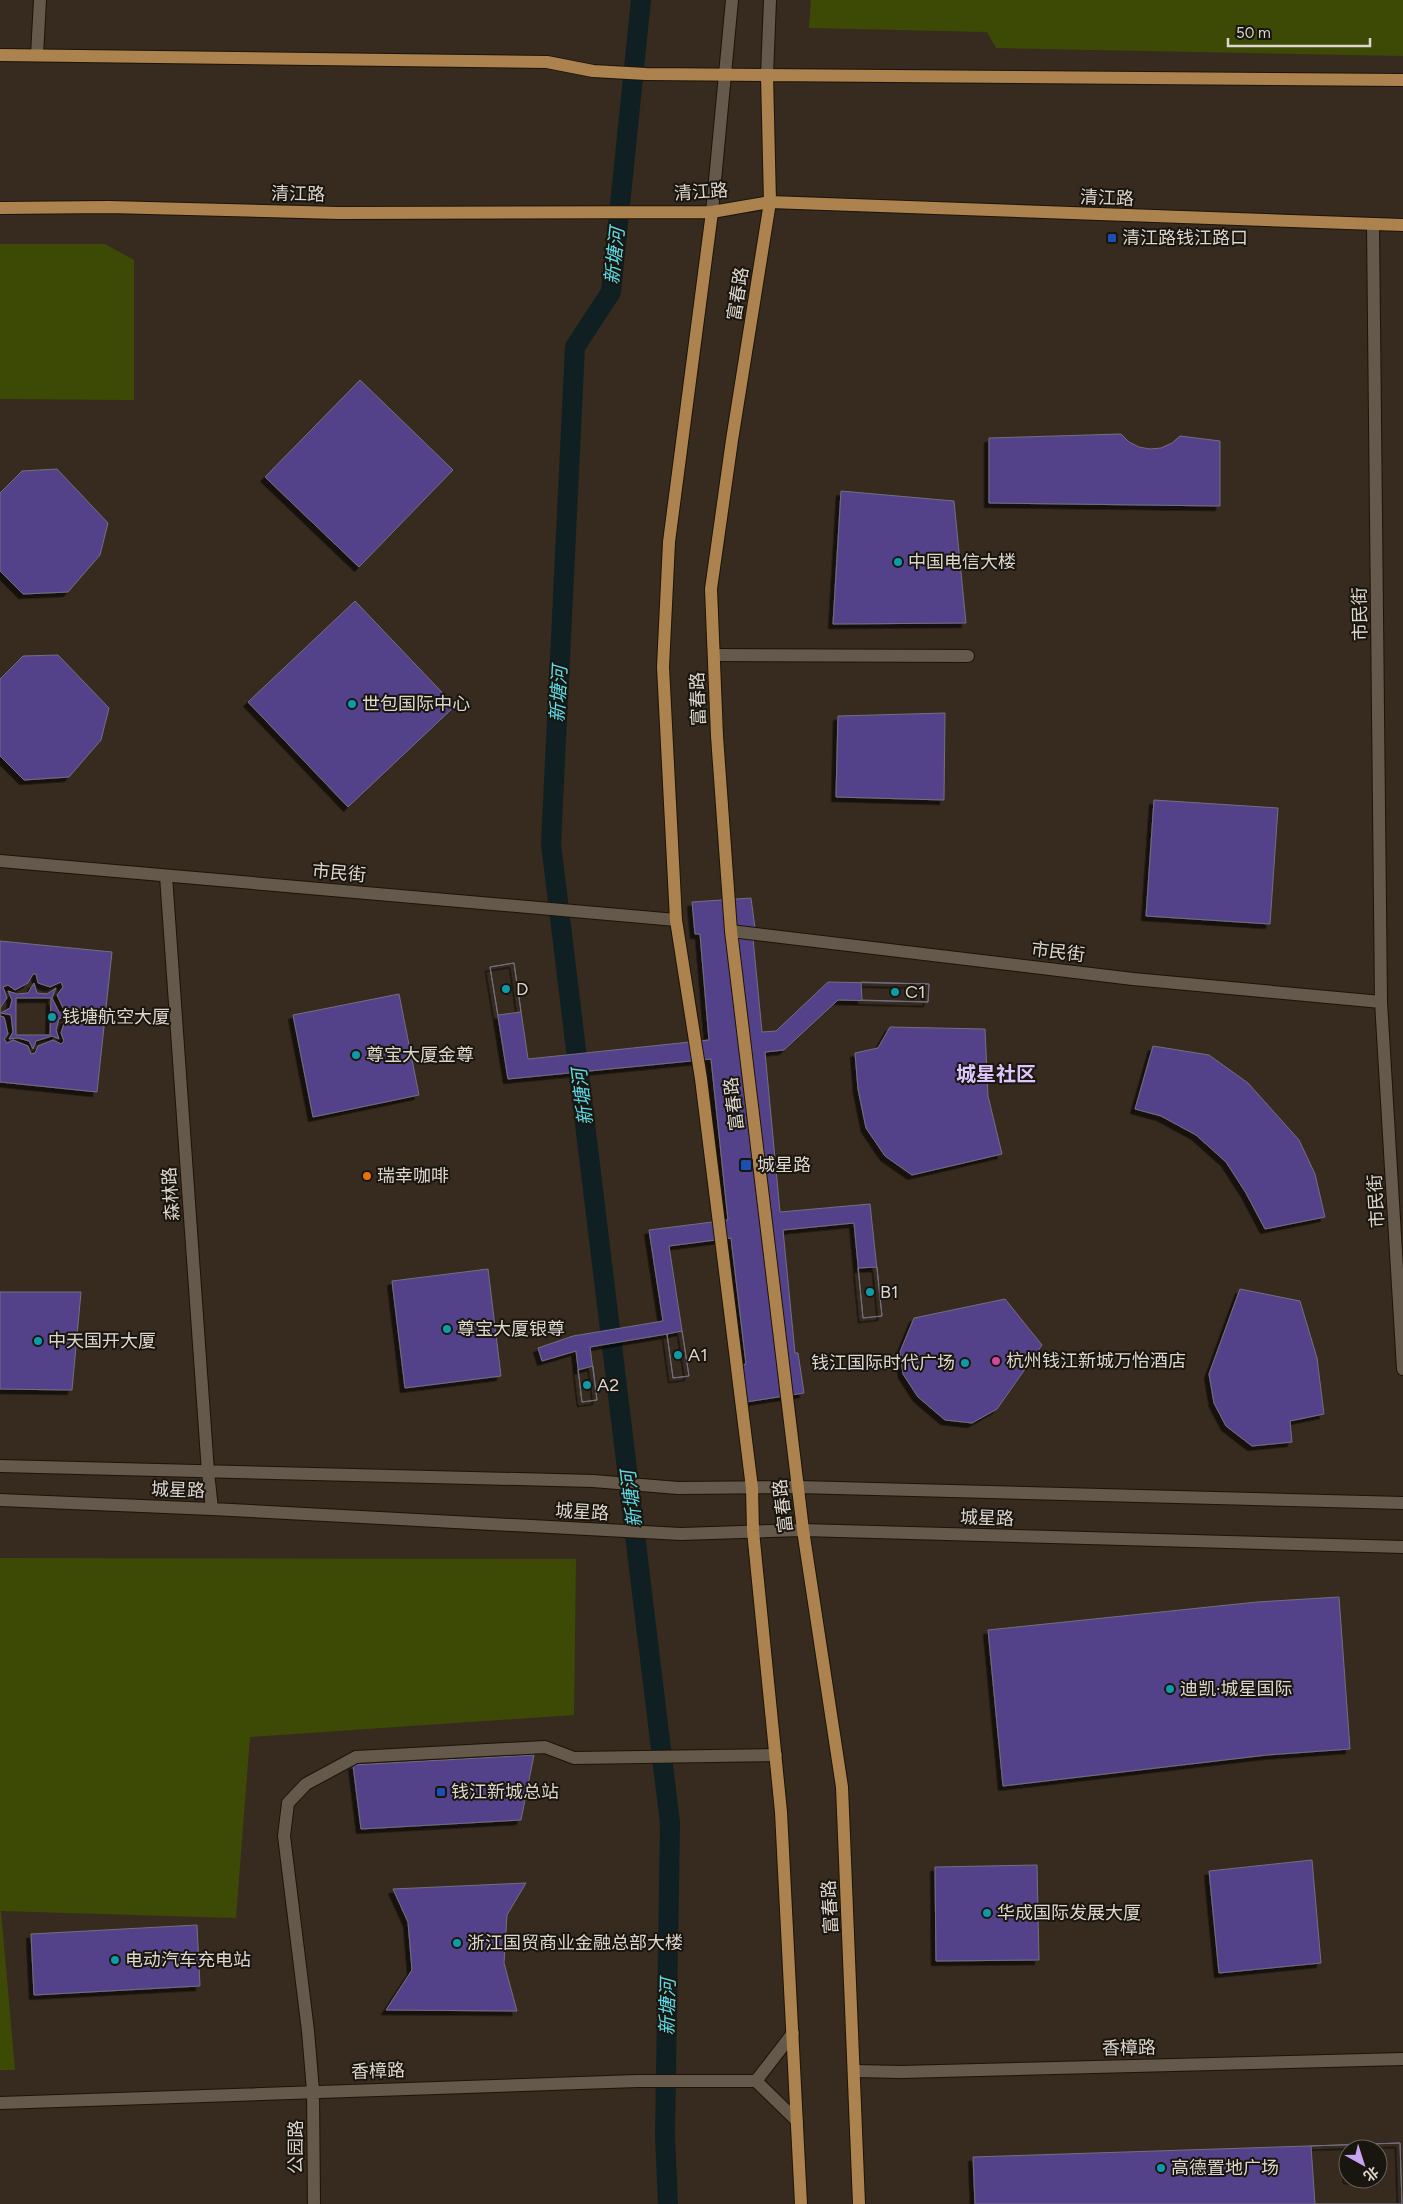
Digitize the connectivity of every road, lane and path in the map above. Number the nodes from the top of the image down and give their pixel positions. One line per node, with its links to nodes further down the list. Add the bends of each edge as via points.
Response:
1 (40, 0): 5 (street)
2 (732, 0): 6 (street, 富春路)
3 (770, 0): 7 (street, 富春路)
4 (0, 55): 5 (main road)
5 (37, 55): 6 (main road, via 547,62 620,73)
6 (724, 74): 7 (main road); 11 (street, 富春路)
7 (767, 75): 8 (main road); 9 (main road, 富春路)
8 (1403, 80)
9 (770, 202): 11 (main road, 清江路); 13 (main road, 清江路); 14 (main road, 富春路, via 711,590)
10 (0, 208): 11 (main road, 清江路, via 110,207 338,213)
11 (712, 212): 18 (main road, 富春路, via 669,542 663,667)
12 (1403, 225): 13 (main road, 清江路)
13 (1373, 226): 20 (street, 市民街)
14 (714, 656): 15 (street); 19 (main road, 富春路, via 716,736)
15 (968, 656)
16 (0, 860): 17 (street, 市民街)
17 (166, 876): 18 (street, 市民街); 23 (street, 森林路)
18 (676, 920): 25 (main road, 富春路, via 701,1079)
19 (731, 931): 20 (street, 市民街, via 1133,979); 24 (main road, 富春路)
20 (1381, 1002): 21 (street, 市民街)
21 (1403, 1369)
22 (0, 1466): 23 (street, 城星路)
23 (208, 1472): 25 (street, 城星路); 28 (street, 森林路)
24 (798, 1487): 25 (street, 城星路); 27 (street, 城星路); 29 (main road, 富春路)
25 (752, 1488): 30 (main road, 富春路)
26 (0, 1500): 28 (street, 城星路)
27 (1403, 1503)
28 (212, 1509): 30 (street, 城星路, via 681,1534)
29 (803, 1530): 30 (street, 城星路); 31 (street, 城星路); 35 (main road, 富春路, via 842,1787)
30 (753, 1531): 32 (main road, 富春路)
31 (1403, 1547)
32 (776, 1755): 33 (main road, 富春路); 37 (street, 公园路, via 574,1758 545,1747 356,1756 306,1784 288,1803 284,1836)
33 (792, 2033): 36 (street); 39 (main road, 富春路)
34 (1403, 2059): 35 (street, 香樟路)
35 (855, 2071): 42 (main road, 富春路)
36 (756, 2081): 37 (street, 香樟路, via 637,2081); 39 (street)
37 (313, 2091): 38 (street, 香樟路); 40 (street, 公园路)
38 (0, 2103)
39 (797, 2121): 41 (main road, 富春路)
40 (314, 2204)
41 (801, 2204)
42 (859, 2204)

